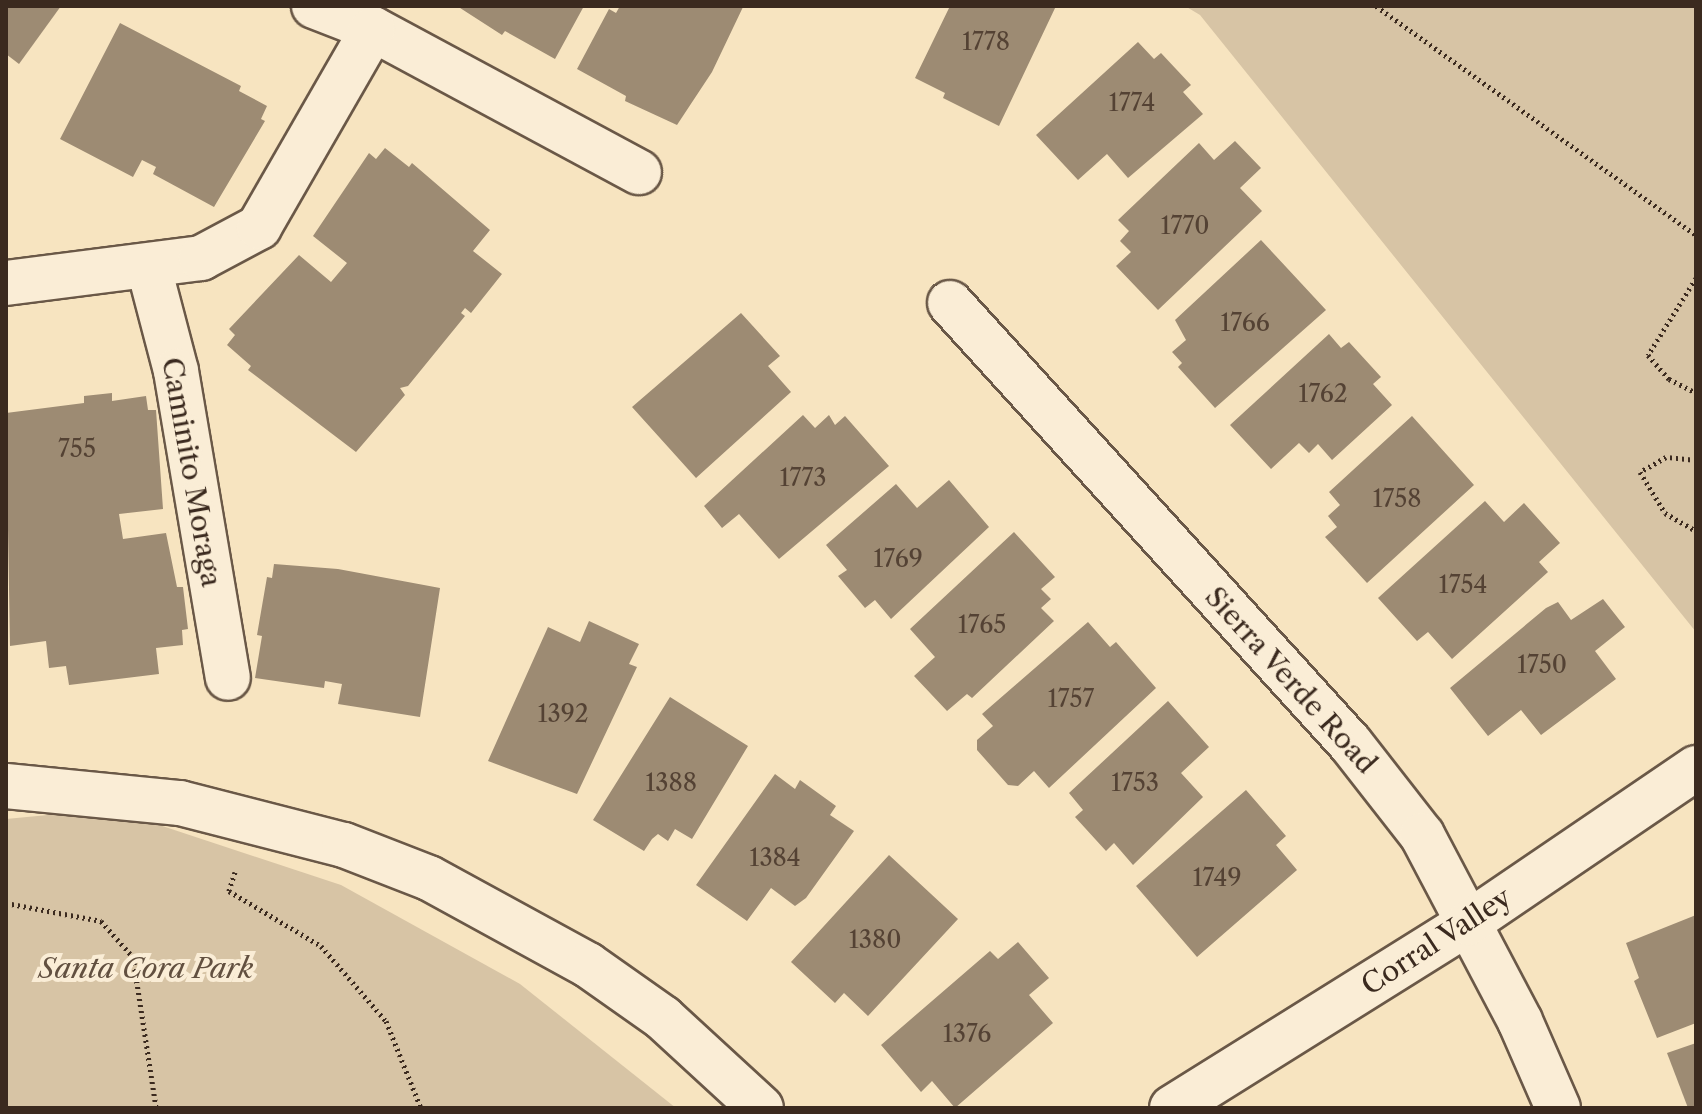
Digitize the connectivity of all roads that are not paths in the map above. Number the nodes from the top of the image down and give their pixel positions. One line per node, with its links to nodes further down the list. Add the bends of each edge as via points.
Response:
1 (314, 6): 2 (street)
2 (373, 29): 3 (street); 4 (street, via 259,227 201,258)
3 (639, 172)
4 (149, 268): 5 (street); 7 (street, Caminito Moraga, via 176,371)
5 (6, 283)
6 (950, 303): 10 (street, Sierra Verde Road, via 1350,743 1422,835)
7 (228, 678)
8 (1696, 768): 10 (street, Corral Valley)
9 (6, 786): 11 (street, via 194,806 344,845 429,878 588,965 663,1018)
10 (1468, 923): 12 (street, Corral Valley); 13 (street, Sierra Verde Road)
11 (746, 1093)
12 (1172, 1108)
13 (1558, 1108)

